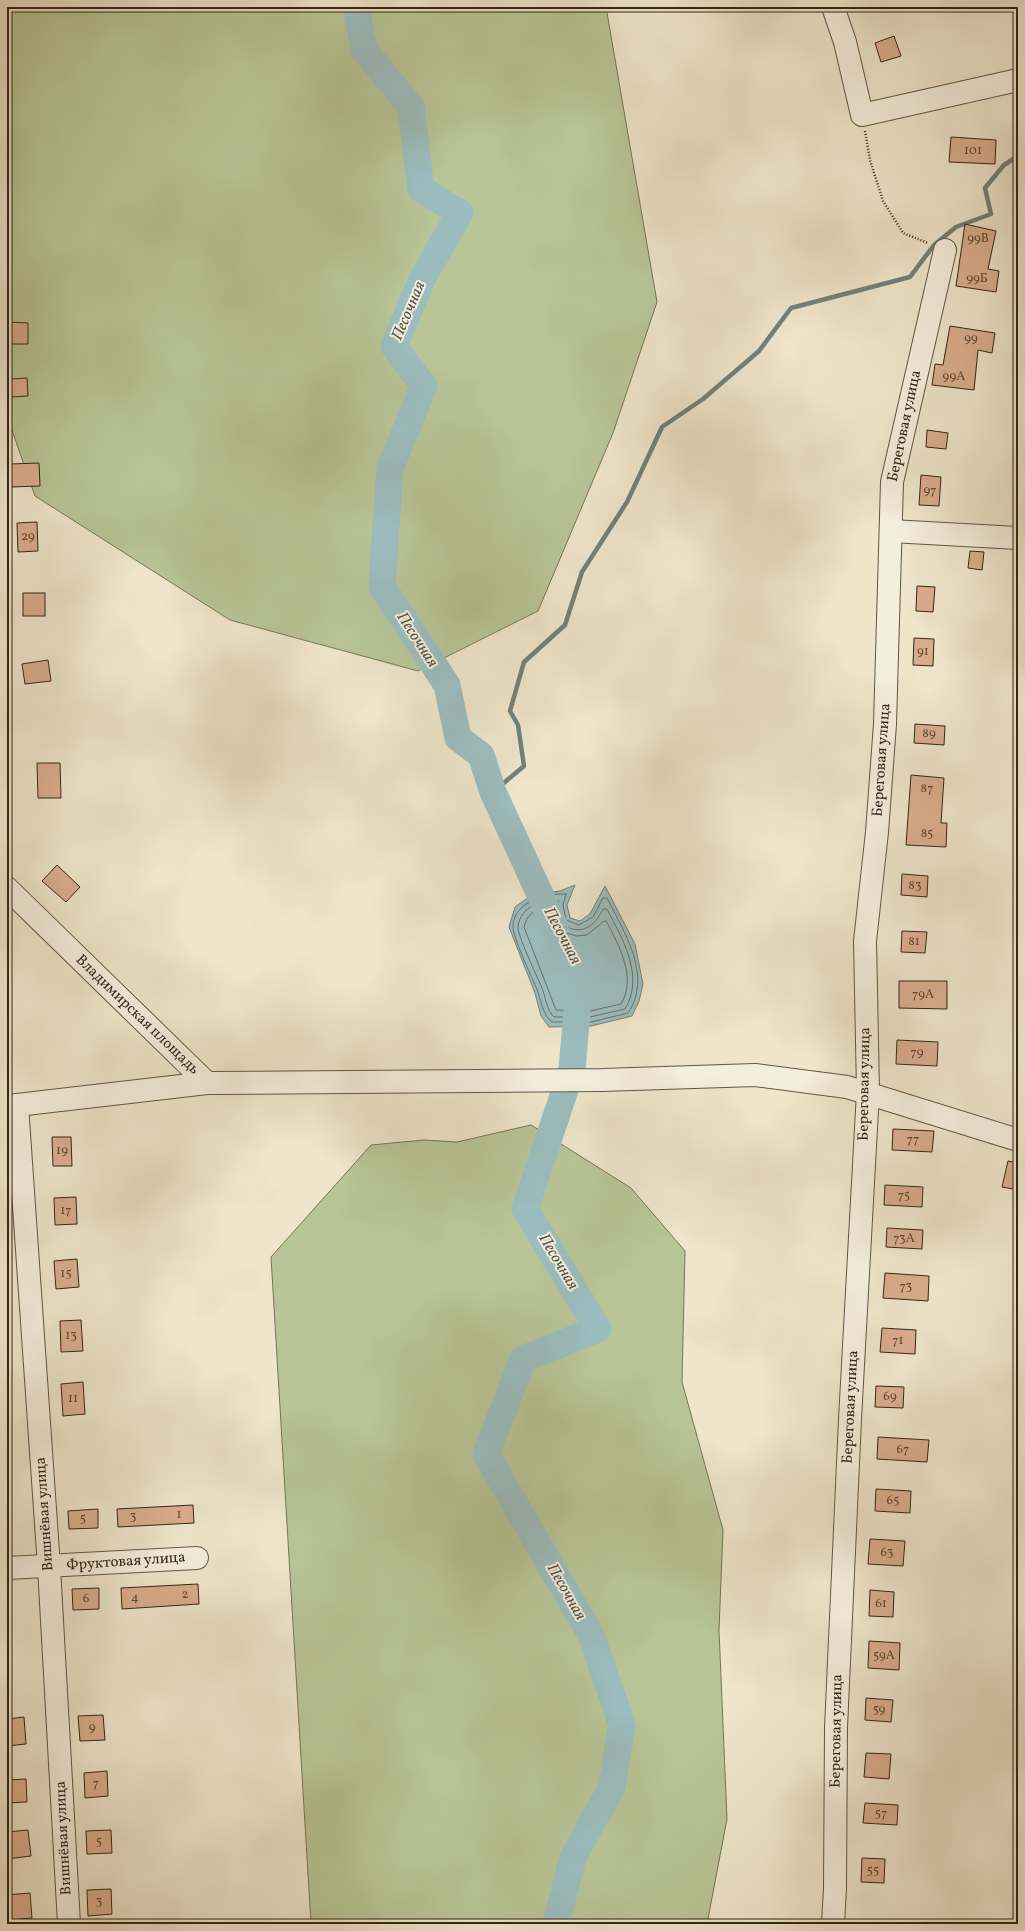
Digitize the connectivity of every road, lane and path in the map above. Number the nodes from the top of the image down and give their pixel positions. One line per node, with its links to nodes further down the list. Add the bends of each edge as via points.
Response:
1 (833, 7): 3 (street, via 845,42)
2 (1018, 80): 3 (street)
3 (862, 115): 4 (path, via 870,160 883,201 903,233)
4 (945, 250): 5 (street, Береговая улица, via 892,482)
5 (891, 531): 6 (street); 9 (street, Береговая улица, via 885,724 865,941)
6 (1018, 538)
7 (7, 888): 8 (street, Владимирская площадь)
8 (207, 1083): 9 (street, via 602,1080 754,1075); 10 (street, Владимирская площадь)
9 (868, 1092): 11 (street, via 911,1108); 16 (street, Береговая улица, via 836,1720)
10 (12, 1100): 13 (street, Вишнёвая улица)
11 (1018, 1140)
12 (197, 1558): 13 (street, Фруктовая улица)
13 (49, 1567): 14 (street, Фруктовая улица); 15 (street, Вишнёвая улица)
14 (7, 1568)
15 (69, 1924)
16 (833, 1924)

